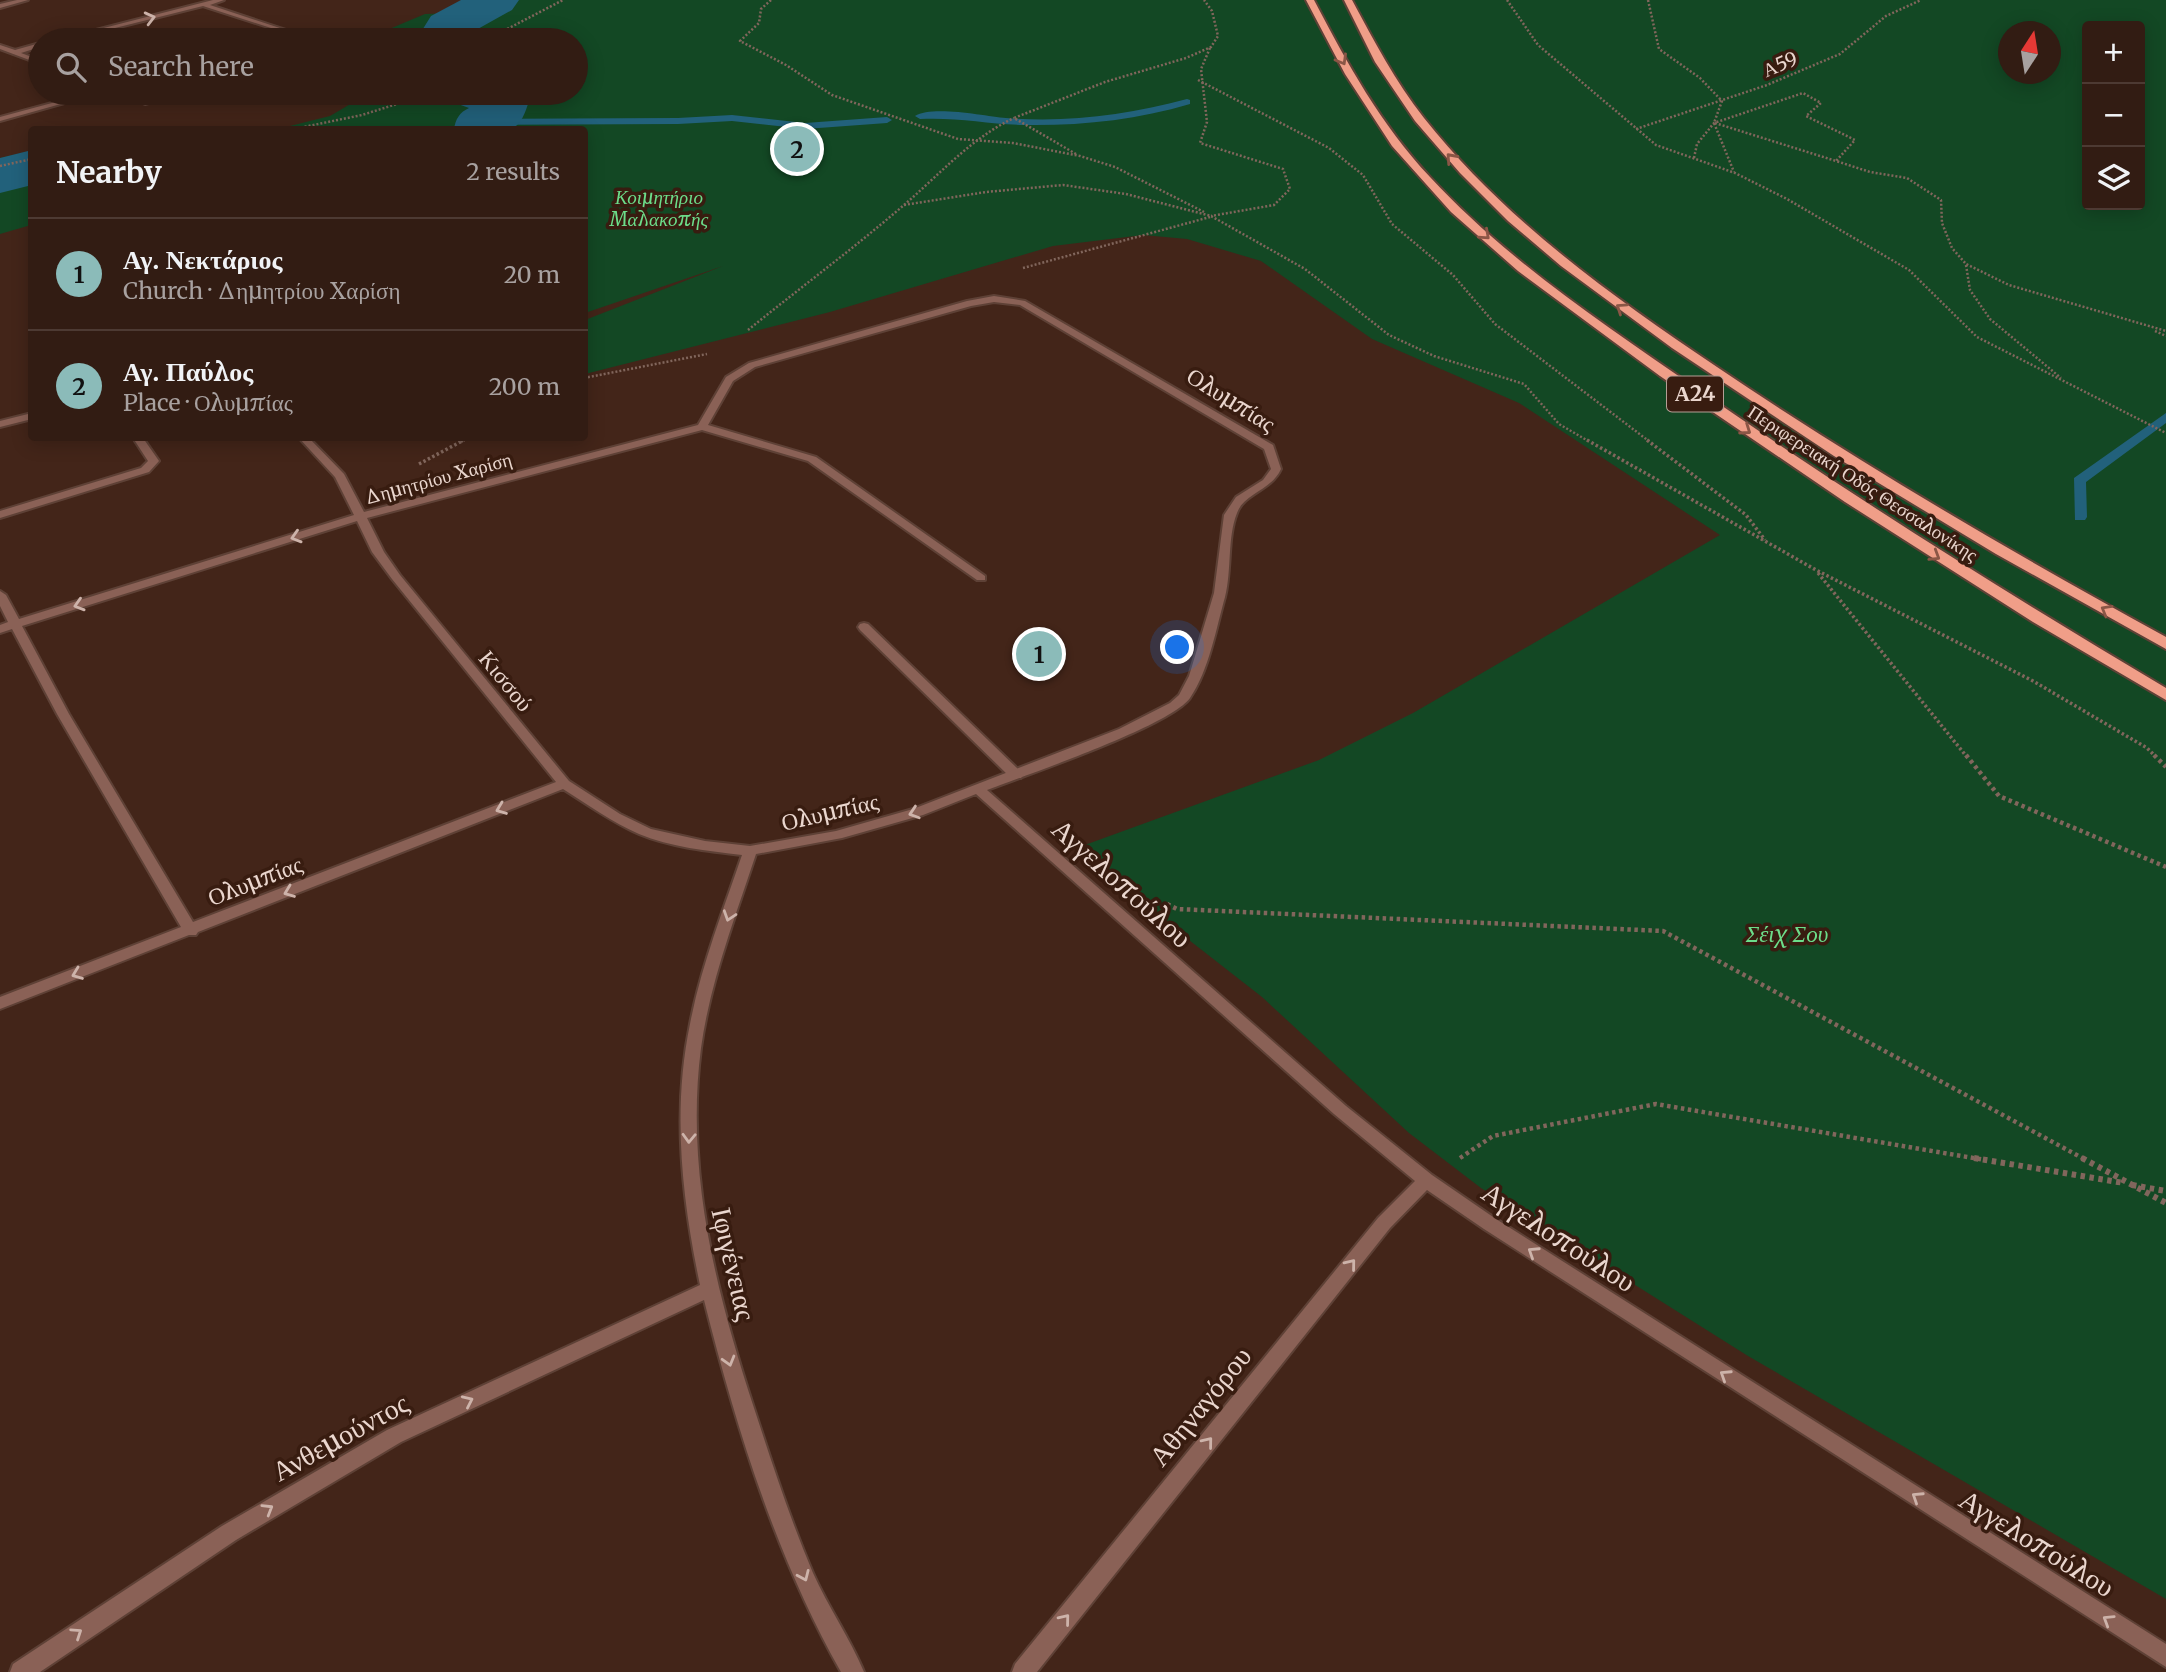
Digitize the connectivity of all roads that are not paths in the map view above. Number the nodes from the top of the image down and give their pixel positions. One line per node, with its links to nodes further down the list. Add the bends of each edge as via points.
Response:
1 (25, 0): 7 (street)
2 (190, 0): 6 (street)
3 (221, 0): 6 (street)
4 (1310, 0): 30 (highway, Περιφερειακή Οδός Θεσσαλονίκης / Α24, one-way to 30, via 1341,60 1396,145 1470,221 1528,271 1818,480 2033,617)
5 (1348, 0): 29 (highway, Περιφερειακή Οδός Θεσσαλονίκης / Α24, one-way to 5, via 1841,457 1611,301 1518,225 1435,140 1382,68)
6 (204, 4): 8 (street, one-way to 6); 9 (street)
7 (0, 6)
8 (108, 28)
9 (277, 28)
10 (0, 47): 12 (street)
11 (28, 48): 12 (street)
12 (14, 52): 13 (street); 14 (street)
13 (0, 55)
14 (28, 57)
15 (50, 105): 16 (street)
16 (0, 118)
17 (28, 417): 18 (street)
18 (0, 425)
19 (702, 427): 23 (street, Δημητρίου Χαρίση); 24 (street, via 812,459); 31 (street, Ολυμπίας, via 724,385 743,369 994,299 1023,303 1269,447 1274,475 1240,498 1230,515 1220,593 1195,676 1184,697 1155,718)
20 (140, 441): 22 (street, via 155,461 145,470)
21 (307, 441): 23 (street, Κισσού, via 340,476)
22 (0, 514)
23 (361, 516): 26 (street, Δημητρίου Χαρίση, one-way to 26); 32 (street, Κισσού, via 396,577)
24 (981, 578)
25 (0, 595): 26 (street)
26 (15, 625): 28 (street, Δημητρίου Χαρίση); 35 (street)
27 (864, 626): 31 (street)
28 (0, 629)
29 (2166, 644)
30 (2166, 695)
31 (1016, 775): 33 (street, Ολυμπίας)
32 (565, 785): 34 (street, Κισσού, via 647,832); 35 (street, Ολυμπίας, one-way to 35)
33 (978, 789): 34 (street, Ολυμπίας, one-way to 34, via 870,827); 37 (street, Αγγελοπούλου)
34 (750, 851): 38 (street, Ιφιγένειας, one-way to 38, via 715,959 693,1051 691,1202)
35 (191, 930): 36 (street, Ολυμπίας, one-way to 36)
36 (0, 1003)
37 (1426, 1180): 39 (street, Αγγελοπούλου, one-way to 37); 42 (street, Αθηναγόρου, one-way to 37, via 1384,1223)
38 (709, 1289): 40 (street, Ανθεμούντος, one-way to 38, via 229,1533 345,1462); 41 (street, Ιφιγένειας, one-way to 41, via 767,1485 816,1602)
39 (2166, 1656)
40 (21, 1672)
41 (853, 1672)
42 (1023, 1672)

